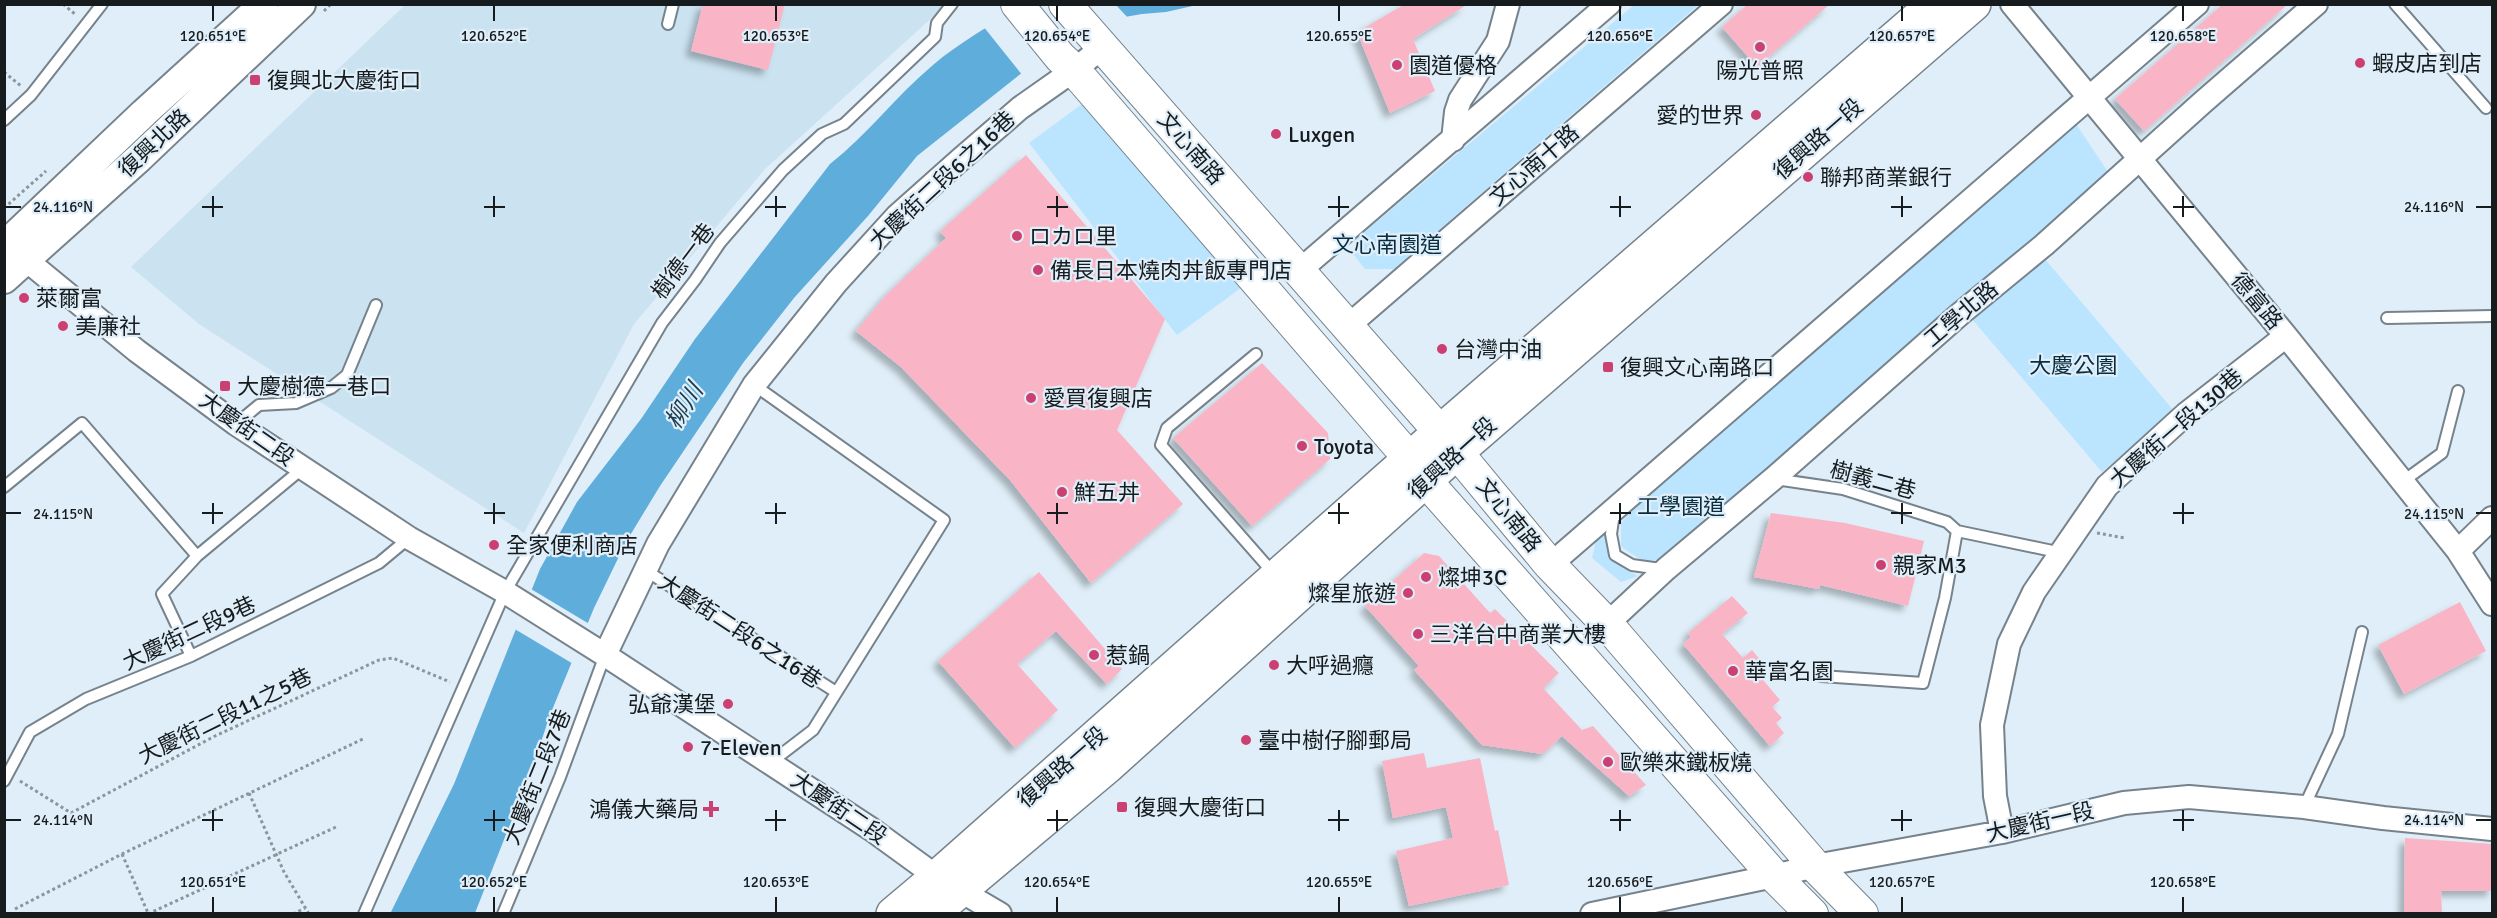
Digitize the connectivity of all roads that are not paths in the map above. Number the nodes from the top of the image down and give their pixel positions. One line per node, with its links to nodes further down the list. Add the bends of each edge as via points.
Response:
1 (102, 4): 22 (lane, via 31,95)
2 (264, 4): 25 (street, 復興北路, via 144,113)
3 (301, 4): 25 (street, 復興北路, via 139,158)
4 (673, 4): 17 (lane)
5 (952, 4): 54 (lane, 樹德一巷, via 937,23 935,37 844,123 822,134 796,158 720,243 662,322)
6 (1017, 4): 19 (main road, 文心南路)
7 (1065, 4): 18 (main road, 文心南路)
8 (1508, 4): 23 (street, via 1498,41 1460,100)
9 (1609, 4): 23 (street)
10 (1721, 4): 31 (street, 文心南十路)
11 (1934, 4): 37 (main road, 復興路一段)
12 (1974, 4): 37 (main road, 復興路一段)
13 (2012, 4): 20 (street, 德富路)
14 (2197, 4): 20 (street)
15 (2316, 4): 24 (street, 工學北路)
16 (2395, 4): 21 (lane)
17 (668, 24)
18 (1097, 41): 19 (street, 大慶街二段6之16巷); 26 (main road, 文心南路)
19 (1067, 64): 34 (street, 大慶街二段6之16巷, via 897,216 836,283); 39 (main road, 文心南路)
20 (2090, 99): 24 (street, 德富路); 43 (street)
21 (2486, 108)
22 (4, 120)
23 (1453, 140): 26 (street)
24 (2139, 160): 32 (street, 德富路); 40 (street, 工學北路)
25 (10, 247): 27 (street, 復興北路); 36 (street, 大慶街二段, via 137,351)
26 (1299, 271): 31 (main road, 文心南路)
27 (4, 279)
28 (375, 305): 36 (lane, via 347,375 331,388 296,403 259,405)
29 (2493, 316): 30 (lane)
30 (2387, 318)
31 (1348, 326): 37 (main road, 文心南路)
32 (2286, 336): 41 (street, 德富路); 48 (street, 大慶街一段130巷, via 2186,414 2107,486)
33 (1256, 354): 53 (lane, via 1167,428 1161,445)
34 (754, 386): 52 (street, 大慶街二段6之16巷); 61 (lane, 大慶街二段6之16巷, via 944,520)
35 (2458, 391): 41 (lane, via 2442,453)
36 (236, 424): 38 (street, 大慶街二段)
37 (1449, 442): 39 (main road, 復興路一段); 50 (main road, 文心南路)
38 (303, 468): 46 (street, 大慶街二段); 49 (lane)
39 (1418, 470): 53 (main road, 復興路一段); 68 (main road, 文心南路); 69 (main road, 復興路一段, via 1108,766)
40 (1773, 479): 45 (lane, 樹義二巷, via 1843,489 1947,522); 51 (street, 工學北路)
41 (2402, 482): 47 (street, 德富路)
42 (4, 487): 49 (lane, via 82,423)
43 (1615, 509): 50 (street); 51 (lane, via 1611,534 1615,555 1632,566)
44 (2493, 518): 47 (street)
45 (1957, 531): 48 (lane, 樹義二巷); 60 (lane, via 1923,683)
46 (409, 538): 54 (street, 大慶街二段); 59 (lane, 大慶街二段9巷, via 379,563)
47 (2458, 551): 55 (street, 德富路)
48 (2062, 553): 66 (street, 大慶街一段130巷, via 2034,592 2009,644 1992,725 1995,796)
49 (197, 556): 59 (lane, via 162,594)
50 (1550, 565): 56 (main road, 文心南路)
51 (1666, 569): 56 (street, 工學北路)
52 (645, 570): 58 (street, 大慶街二段6之16巷); 61 (lane, 大慶街二段6之16巷)
53 (1277, 577): 69 (main road, 復興路一段)
54 (512, 597): 58 (street, 大慶街二段); 71 (lane, via 464,688)
55 (2493, 604)
56 (1606, 624): 67 (main road, 文心南路)
57 (2362, 632): 64 (lane, via 2338,734)
58 (601, 653): 62 (street, 大慶街二段); 72 (lane, 大慶街二段7巷, via 560,777)
59 (191, 656): 63 (lane, 大慶街二段9巷, via 86,699 30,732)
60 (1821, 676)
61 (836, 692): 62 (lane, 大慶街二段6之16巷, via 813,730)
62 (770, 763): 69 (street, 大慶街二段)
63 (6, 777)
64 (2304, 807): 65 (street, 大慶街一段); 66 (street, 大慶街一段, via 2189,797 2124,803)
65 (2493, 829)
66 (2002, 832): 67 (street, 大慶街一段)
67 (1815, 866): 68 (street, 大慶街一段); 77 (main road, 文心南路)
68 (1774, 876): 70 (street, 大慶街一段); 76 (main road, 文心南路)
69 (948, 884): 73 (main road, 復興路一段); 74 (main road, 復興路一段); 75 (street)
70 (1604, 912)
71 (364, 914)
72 (503, 914)
73 (893, 914)
74 (932, 914)
75 (1000, 914)
76 (1812, 914)
77 (1862, 914)

